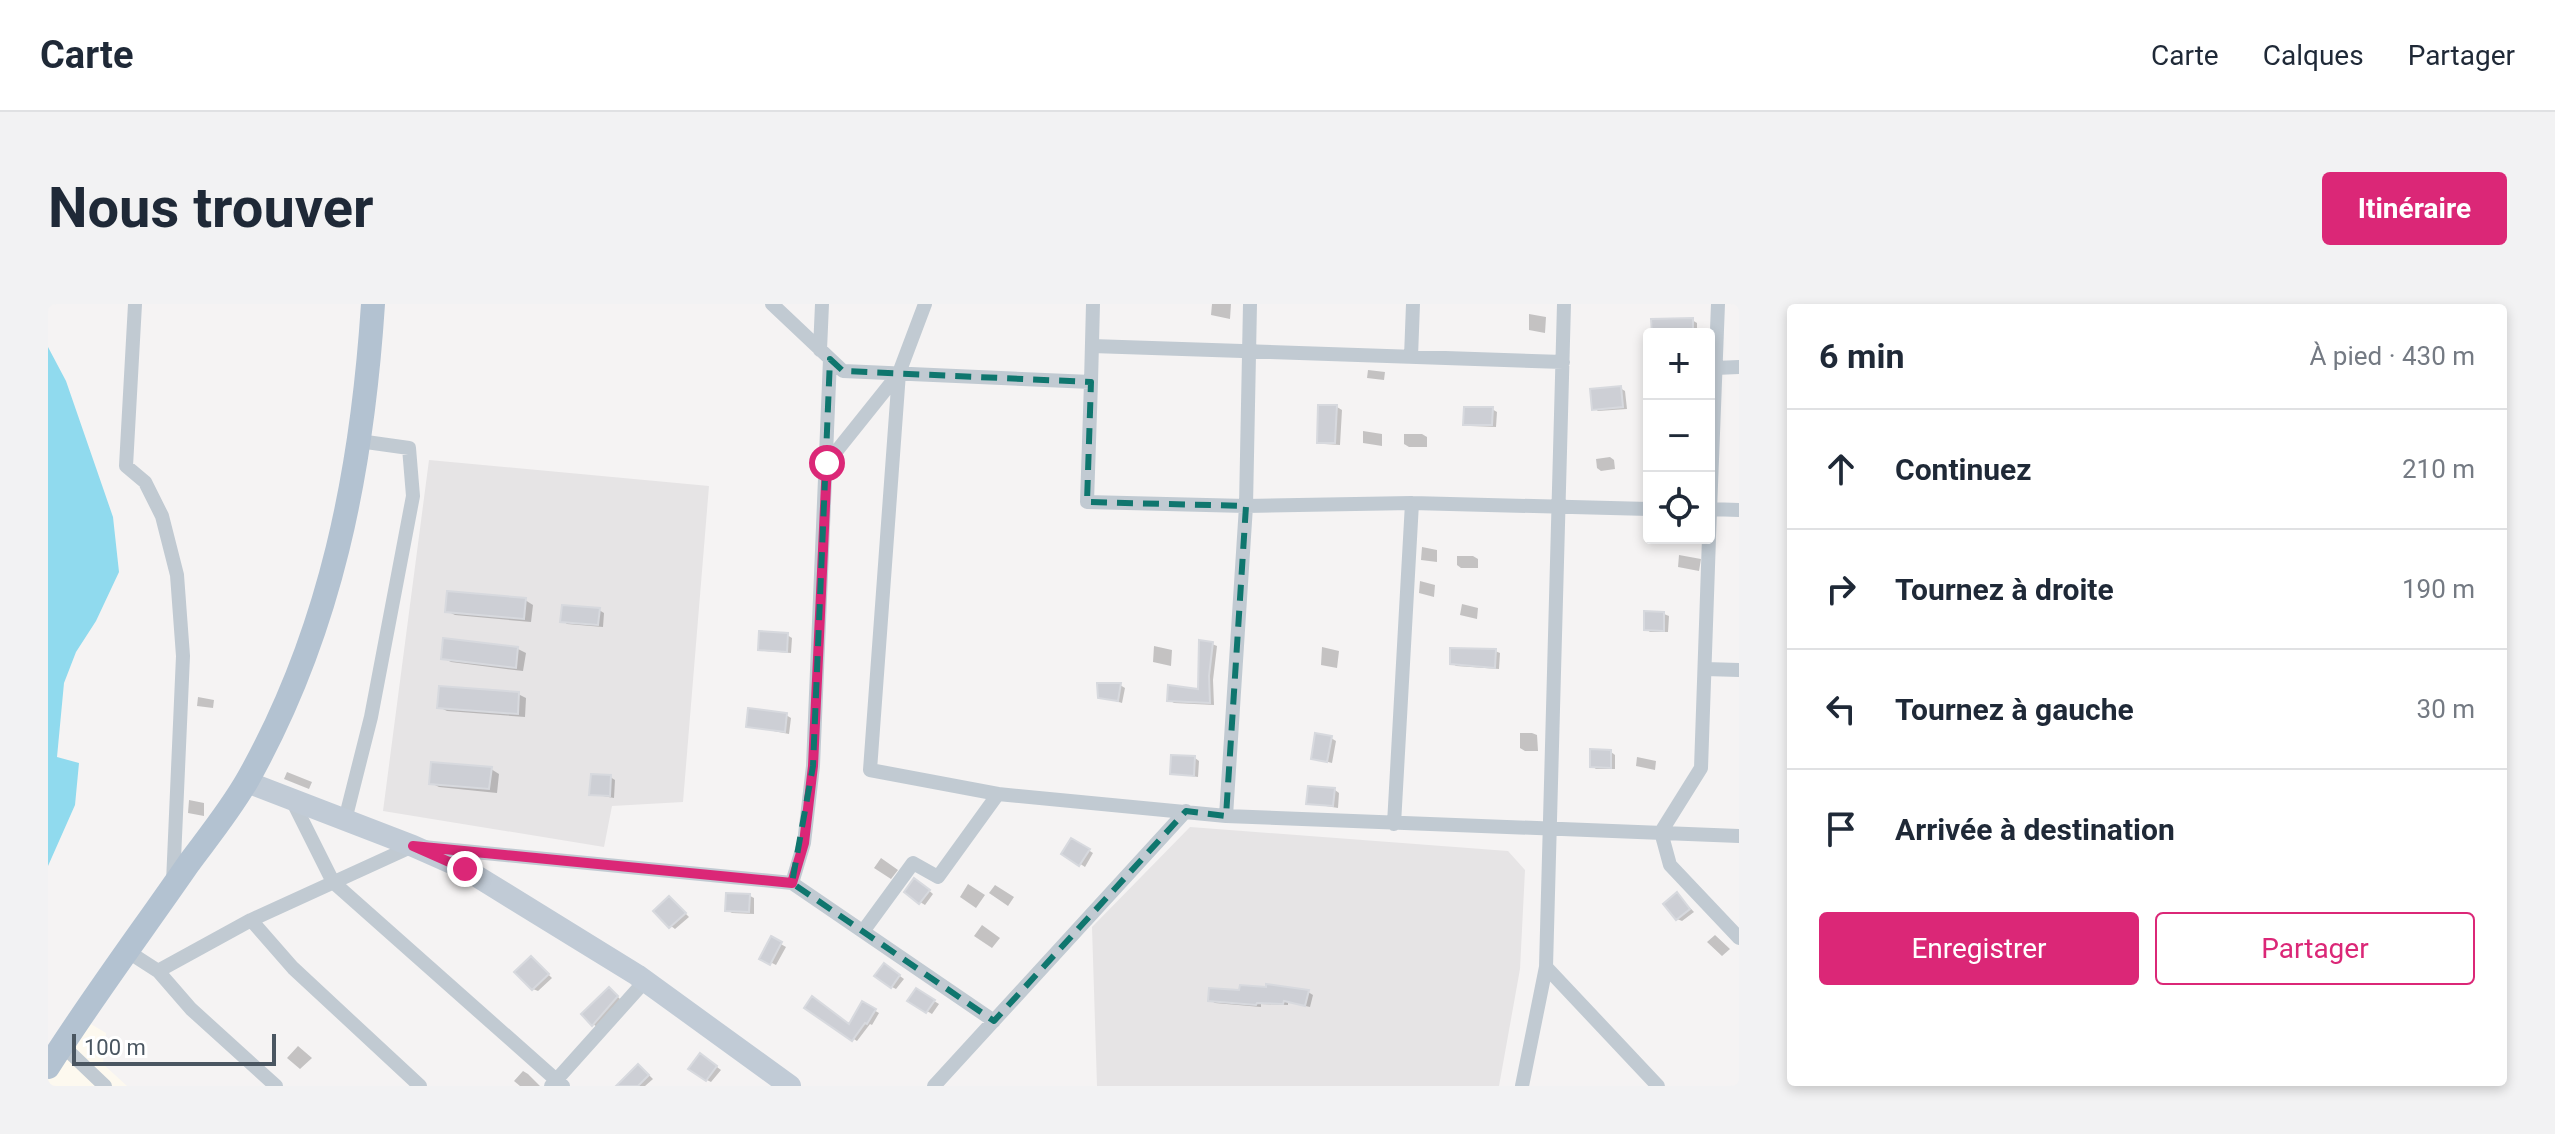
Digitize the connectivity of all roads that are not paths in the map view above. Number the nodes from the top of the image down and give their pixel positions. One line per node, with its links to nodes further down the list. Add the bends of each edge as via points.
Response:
1 (135, 304): 46 (street, via 126,466 145,482 162,516 177,575 183,656)
2 (373, 304): 21 (main road)
3 (772, 304): 13 (street)
4 (822, 304): 13 (street)
5 (925, 304): 18 (street)
6 (1093, 304): 11 (street)
7 (1250, 304): 12 (street)
8 (1413, 304): 14 (street)
9 (1564, 304): 15 (street)
10 (1718, 304): 17 (street)
11 (1092, 346): 12 (street); 19 (street)
12 (1249, 352): 14 (street); 25 (street)
13 (825, 354): 18 (street, via 843,371); 22 (street)
14 (1411, 357): 15 (street)
15 (1563, 362): 26 (street)
16 (1739, 367): 17 (street)
17 (1715, 368)
18 (899, 373): 19 (street); 22 (street); 34 (street, via 870,770)
19 (1091, 382): 25 (street, via 1087,502)
20 (1714, 400): 23 (street)
21 (359, 441): 33 (main road, via 323,608 299,674); 38 (street, via 409,448 413,496 371,717)
22 (827, 463): 45 (street, via 813,766 804,843)
23 (1711, 472)
24 (1412, 503): 25 (street); 26 (street); 39 (street)
25 (1246, 506): 37 (street)
26 (1559, 508): 27 (street); 40 (street)
27 (1643, 509)
28 (1715, 509): 29 (street)
29 (1739, 510)
30 (1709, 544): 31 (street)
31 (1705, 669): 32 (street); 41 (street, via 1701,768)
32 (1739, 670)
33 (247, 782): 35 (street); 46 (main road)
34 (998, 794): 36 (street); 48 (street, via 938,877 913,863)
35 (292, 799): 38 (street); 44 (street)
36 (1186, 811): 37 (street); 54 (street)
37 (1226, 816): 39 (street)
38 (345, 820): 43 (street)
39 (1394, 824): 40 (street)
40 (1550, 827): 41 (street); 51 (street)
41 (1661, 832): 42 (street); 49 (street, via 1670,865)
42 (1739, 836)
43 (413, 846): 44 (street); 45 (street); 53 (street, via 465,869)
44 (333, 882): 47 (street); 58 (street)
45 (792, 883): 48 (street)
46 (173, 887): 50 (main road)
47 (251, 920): 52 (street); 60 (street, via 293,968)
48 (864, 930): 54 (street)
49 (1739, 938)
50 (127, 951): 52 (street); 55 (main road)
51 (1546, 967): 63 (street); 64 (street)
52 (158, 971): 59 (street, via 191,1009)
53 (645, 981): 58 (street); 61 (street)
54 (994, 1021): 62 (street)
55 (62, 1045): 56 (main road); 57 (street)
56 (48, 1067)
57 (99, 1084)
58 (557, 1084)
59 (276, 1086)
60 (420, 1086)
61 (790, 1086)
62 (934, 1086)
63 (1522, 1086)
64 (1658, 1086)

